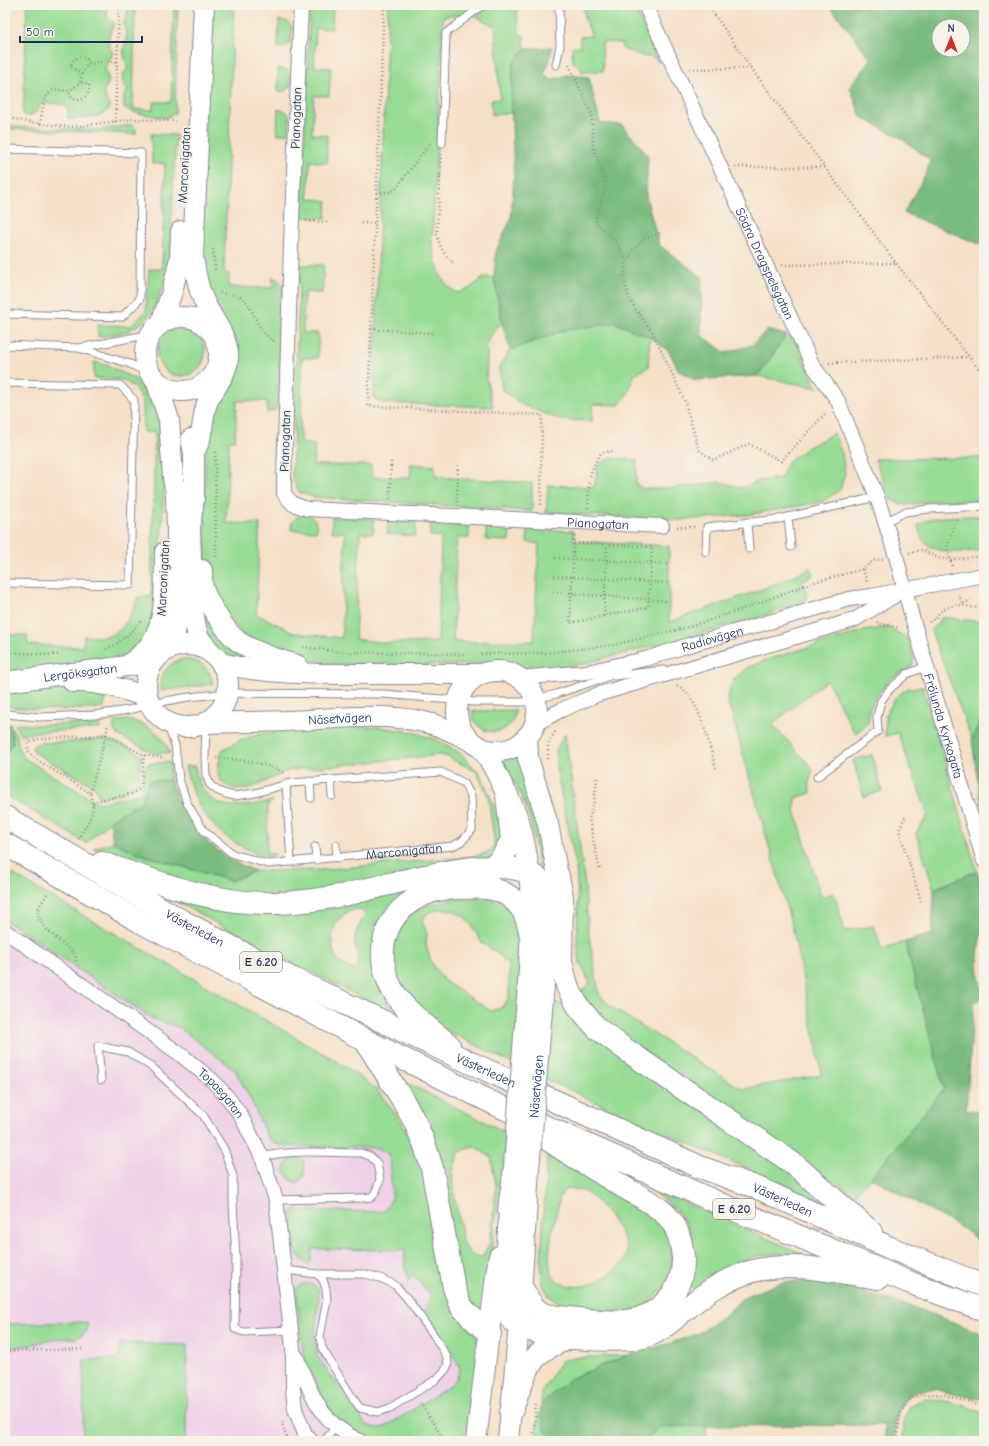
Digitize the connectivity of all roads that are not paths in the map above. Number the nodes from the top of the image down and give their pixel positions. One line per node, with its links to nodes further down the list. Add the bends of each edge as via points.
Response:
1 (190, 5): 12 (street, Marconigatan, via 180,258 172,292)
2 (204, 5): 11 (street, Marconigatan, via 194,257 200,292)
3 (301, 5): 27 (street, Pianogatan, via 291,229 284,494 293,504 307,509)
4 (483, 5): 8 (lane, via 446,33)
5 (559, 5): 7 (lane, via 560,46)
6 (645, 5): 21 (street, Södra Dragspelsgatan, via 812,364 838,401)
7 (556, 65)
8 (442, 143)
9 (5, 149): 10 (lane, via 141,153 140,299 122,317)
10 (5, 314)
11 (211, 314): 13 (street, Marconigatan); 19 (street, Marconigatan, via 226,342 227,368 207,403 200,440)
12 (156, 328): 13 (street, via 174,318 187,317 206,325); 15 (lane); 17 (street, via 147,341 145,350 145,358)
13 (215, 335): 16 (street, via 220,354)
14 (5, 345): 15 (lane)
15 (79, 348): 17 (lane, via 130,364)
16 (214, 373): 17 (street, via 204,384 190,390 168,388); 19 (street, Marconigatan, via 198,398 195,408 191,437)
17 (154, 377): 20 (street, Marconigatan, via 169,420)
18 (5, 383): 32 (lane, via 120,385 134,400 130,585)
19 (194, 453): 22 (street, Marconigatan)
20 (172, 478): 34 (street, Marconigatan, via 176,494 179,608 175,634); 39 (street, Marconigatan, via 167,495 162,618 153,641 143,653)
21 (877, 497): 24 (lane); 26 (street, Södra Dragspelsgatan)
22 (194, 498): 36 (street, Marconigatan, via 190,528 193,612 198,637); 40 (street, Marconigatan, via 199,526 203,588 214,612 239,642 269,657)
23 (984, 506): 26 (lane, via 905,512)
24 (788, 517): 25 (lane); 28 (lane)
25 (747, 522): 29 (lane); 30 (lane, via 707,527)
26 (885, 522): 33 (street, Södra Dragspelsgatan)
27 (662, 526)
28 (791, 547)
29 (749, 549)
30 (706, 552)
31 (984, 575): 33 (street, Radiovägen)
32 (5, 583)
33 (905, 590): 35 (street, Radiovägen, via 849,599); 37 (street, Radiovägen, via 854,620); 38 (street, Frölunda Kyrkogata)
34 (159, 656): 36 (street, Lergöksgatan, via 176,646 189,645 202,648); 39 (street, Lergöksgatan); 47 (street, Marconigatan, via 146,678)
35 (649, 658): 42 (lane); 43 (street, Radiovägen, via 587,672)
36 (217, 659): 40 (street, via 242,668); 45 (street, via 227,677)
37 (698, 665): 42 (lane); 52 (street, Radiovägen, via 600,694 560,710)
38 (926, 666): 54 (lane, via 907,674 889,690 881,701 877,717 878,730); 68 (street, Frölunda Kyrkogata)
39 (121, 667): 44 (street, Lergöksgatan)
40 (331, 674): 41 (street)
41 (481, 674): 43 (street, via 500,671); 48 (street, via 466,685)
42 (607, 677): 46 (lane)
43 (519, 678): 46 (street, via 529,688)
44 (5, 682): 47 (street, Lergöksgatan, via 84,681 114,687)
45 (228, 693): 47 (lane); 48 (lane, via 384,694); 51 (street, via 220,710)
46 (535, 700): 48 (lane, via 510,703); 52 (street, Näsetvägen, via 536,716)
47 (148, 701): 49 (lane, via 128,710 110,713 40,717); 50 (street, via 159,717)
48 (458, 701): 53 (street, via 458,722 463,732)
49 (5, 714)
50 (166, 722): 51 (street, Näsetvägen, via 187,728); 69 (lane, Marconigatan, via 175,746 179,779 187,803 204,831 233,854 268,864)
51 (206, 723): 53 (street, Näsetvägen, via 362,716 400,718 426,722); 57 (lane, Marconigatan, via 204,758 210,785 218,791 235,796)
52 (531, 730): 53 (street, via 520,743 511,748 490,750); 72 (street, Näsetvägen, via 528,758 548,824)
53 (475, 744): 58 (street, Näsetvägen, via 490,760)
54 (817, 778)
55 (331, 780): 56 (lane, Marconigatan); 59 (lane); 66 (lane, Marconigatan, via 441,772 464,783 471,796 472,830 453,846)
56 (310, 781): 57 (lane, Marconigatan); 60 (lane)
57 (286, 784): 69 (lane)
58 (507, 795): 70 (highway, via 512,840 503,856); 71 (street, Näsetvägen, via 517,816)
59 (332, 796)
60 (311, 798)
61 (5, 817): 65 (highway, Västerleden / E 6.20)
62 (5, 844): 77 (highway, Västerleden / E 6.20, via 139,921)
63 (336, 845): 66 (lane)
64 (315, 847): 67 (lane)
65 (57, 848): 70 (highway, via 160,883 204,895 246,902 307,902 418,877); 78 (highway, Västerleden / E 6.20, via 182,921 284,974)
66 (337, 858): 67 (lane, Marconigatan)
67 (316, 860): 69 (lane, Marconigatan)
68 (984, 861)
69 (290, 862)
70 (489, 868): 71 (highway, via 510,868)
71 (529, 872): 73 (highway, via 543,884); 75 (street, Näsetvägen)
72 (558, 876): 73 (street, Näsetvägen, via 555,903); 85 (highway, via 562,897 561,961 568,988 588,1018 597,1028 630,1052 794,1164)
73 (549, 919): 76 (street, Näsetvägen)
74 (5, 932): 81 (street, Topasgatan, via 180,1054 213,1081 240,1114)
75 (531, 936): 76 (street, Näsetvägen); 78 (highway, via 527,918 521,907 506,894 486,887 428,892 402,908 386,932 382,948 383,962 388,981 398,999)
76 (535, 998): 82 (street, Näsetvägen, bridge)
77 (365, 1040): 80 (highway, Västerleden / E 6.20); 94 (highway, via 412,1116 424,1143 432,1168 454,1288 461,1306)
78 (471, 1064): 85 (highway, Västerleden / E 6.20, via 700,1167 758,1188)
79 (101, 1080): 93 (lane, via 98,1046 128,1052 152,1067 203,1115 224,1149 234,1176 235,1329 244,1332)
80 (497, 1105): 88 (highway, Västerleden / E 6.20, via 723,1205); 90 (highway, via 660,1210 669,1218 680,1236 683,1250 682,1275 669,1300 641,1318 596,1321 542,1313 536,1309)
81 (262, 1157): 84 (street, Topasgatan); 84 (lane, via 295,1152 361,1153 370,1156 377,1163 380,1180 372,1197)
82 (521, 1168): 83 (street, Näsetvägen); 90 (street, Näsetvägen)
83 (511, 1194): 92 (highway, via 505,1300 507,1311); 94 (street, Näsetvägen, via 496,1275)
84 (276, 1200): 86 (street, Topasgatan)
85 (888, 1247): 89 (highway, Västerleden / E 6.20)
86 (285, 1270): 87 (lane); 93 (street, Topasgatan)
87 (316, 1274): 87 (lane, via 326,1289 327,1299 320,1337 322,1348 360,1408 378,1412 390,1408 437,1378 446,1369 447,1357 395,1285 365,1274)
88 (911, 1283): 91 (highway, Västerleden / E 6.20); 95 (highway, via 807,1267 749,1272 716,1287 662,1329 648,1336 615,1340)
89 (984, 1286)
90 (521, 1287): 92 (street, Näsetvägen)
91 (984, 1310)
92 (519, 1325): 95 (highway, via 538,1333); 97 (street, Näsetvägen)
93 (292, 1330): 96 (street, Topasgatan)
94 (490, 1334): 102 (street, Näsetvägen)
95 (573, 1337): 97 (highway, via 543,1351 534,1360)
96 (293, 1348): 98 (street, Topasgatan, via 318,1405 326,1418); 99 (street, Topasgatan, via 295,1409 305,1434)
97 (511, 1412): 103 (street, Näsetvägen)
98 (336, 1427): 100 (lane); 101 (street, Topasgatan)
99 (312, 1441)
100 (324, 1441)
101 (360, 1441)
102 (476, 1441)
103 (508, 1441)

